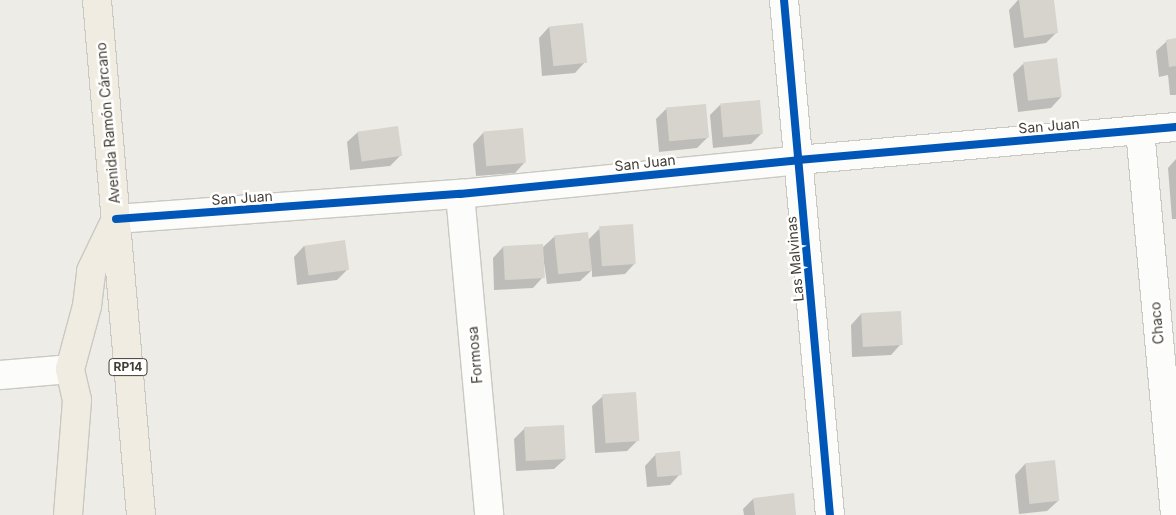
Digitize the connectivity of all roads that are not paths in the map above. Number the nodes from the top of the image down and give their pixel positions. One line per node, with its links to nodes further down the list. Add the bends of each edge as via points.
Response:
1 (97, 0): 7 (main road, Avenida Ramón Cárcano / RP14)
2 (784, 0): 5 (street, Las Malvinas)
3 (1176, 127): 4 (street, San Juan)
4 (1140, 130): 5 (street, San Juan); 14 (street, Chaco)
5 (798, 160): 6 (street, San Juan); 13 (street, Las Malvinas)
6 (460, 194): 7 (street, San Juan); 12 (street, Formosa)
7 (116, 220): 8 (main road, via 91,270 87,306); 11 (main road, Avenida Ramón Cárcano / RP14)
8 (70, 369): 9 (street); 10 (main road, via 77,400)
9 (0, 375)
10 (68, 515)
11 (141, 515)
12 (490, 515)
13 (830, 515)
14 (1175, 515)

